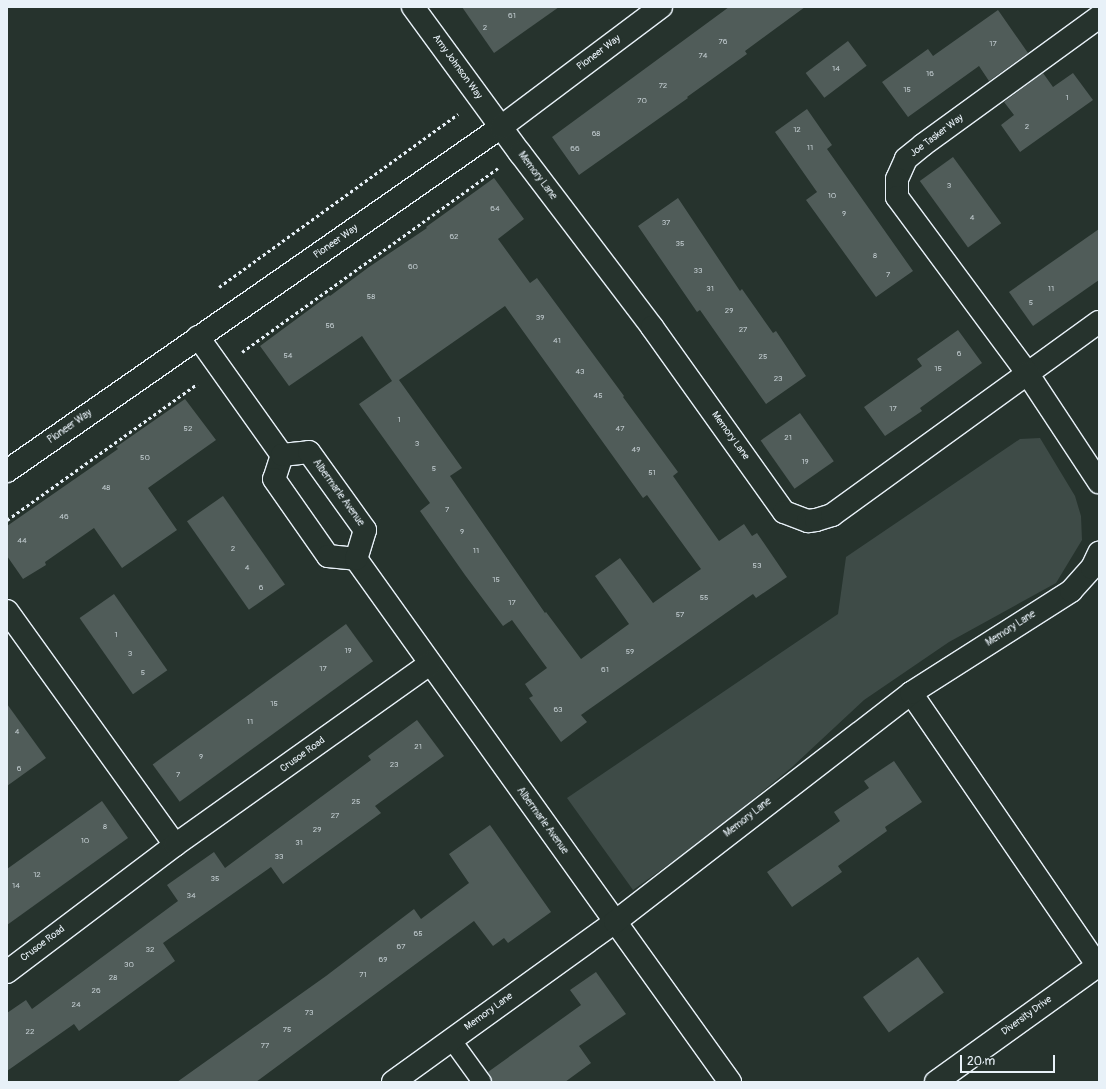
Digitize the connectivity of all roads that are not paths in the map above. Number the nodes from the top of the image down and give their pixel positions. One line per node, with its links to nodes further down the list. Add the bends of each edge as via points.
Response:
1 (413, 7): 4 (street, Amy Johnson Way)
2 (661, 7): 4 (street, Pioneer Way)
3 (1099, 17): 7 (street, Joe Tasker Way, via 923,145 906,159 897,179 897,197)
4 (501, 127): 6 (street, Pioneer Way); 7 (street, Memory Lane, via 652,327 784,512 808,521 832,514)
5 (1099, 322): 7 (street, Memory Lane)
6 (198, 337): 8 (street); 9 (street, Pioneer Way)
7 (1027, 373): 10 (street)
8 (282, 455): 12 (street, via 274,479 328,556); 12 (street, Albermarle Avenue, via 309,452 365,530)
9 (7, 471)
10 (1099, 482)
11 (1099, 553): 15 (street, Memory Lane, via 1092,568 1071,591)
12 (356, 559): 14 (street, Albermarle Avenue)
13 (7, 611): 16 (street)
14 (430, 664): 16 (street, Crusoe Road); 17 (street, Albermarle Avenue)
15 (911, 692): 17 (street, Memory Lane); 18 (street)
16 (175, 845): 19 (street, Crusoe Road)
17 (615, 922): 20 (street, Memory Lane); 23 (street, Albermarle Avenue)
18 (1098, 965): 24 (street, Diversity Drive)
19 (7, 972)
20 (451, 1039): 21 (street, Memory Lane); 22 (lane)
21 (393, 1082)
22 (482, 1082)
23 (730, 1082)
24 (936, 1082)

